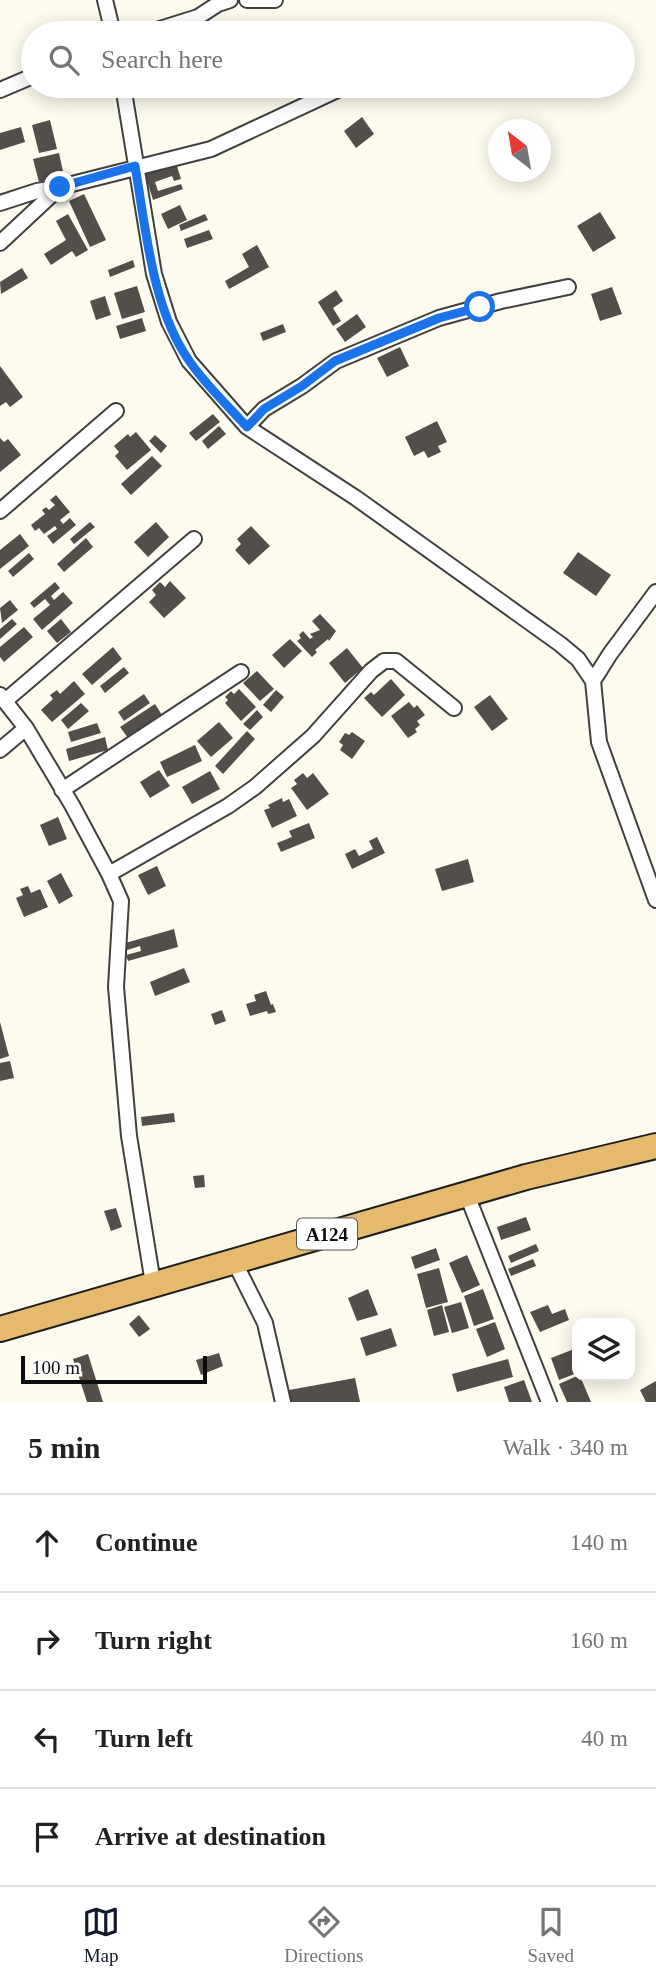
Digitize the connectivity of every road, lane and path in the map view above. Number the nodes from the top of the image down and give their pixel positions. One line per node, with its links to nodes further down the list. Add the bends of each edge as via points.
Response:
1 (105, 0): 5 (street)
2 (230, 0): 6 (street)
3 (247, 0): 4 (street)
4 (275, 0)
5 (110, 21)
6 (185, 21)
7 (21, 81): 8 (street)
8 (0, 90)
9 (124, 98): 11 (street)
10 (320, 98): 11 (street, via 211,149)
11 (135, 166): 12 (street); 17 (street, via 154,274 169,322 189,361)
12 (60, 187): 13 (street); 14 (street)
13 (0, 203)
14 (0, 243)
15 (568, 287): 17 (street, via 439,318 335,361 264,409)
16 (116, 411): 18 (street)
17 (247, 427): 22 (street, via 356,498 560,644)
18 (0, 510)
19 (194, 539): 23 (street)
20 (656, 592): 22 (street)
21 (241, 673): 27 (street)
22 (593, 681): 29 (street, via 599,742)
23 (2, 698): 25 (street)
24 (454, 709): 28 (street, via 396,661 384,661 313,736 255,787)
25 (26, 728): 26 (street); 27 (street)
26 (0, 750)
27 (62, 790): 28 (street)
28 (109, 874): 33 (street, via 121,901 116,987 128,1123)
29 (656, 900)
30 (656, 1146): 31 (highway, A124)
31 (467, 1195): 32 (highway, A124); 36 (street)
32 (233, 1261): 33 (highway, A124); 35 (street, via 265,1323)
33 (153, 1283): 34 (highway, A124)
34 (0, 1329)
35 (283, 1402)
36 (549, 1402)

